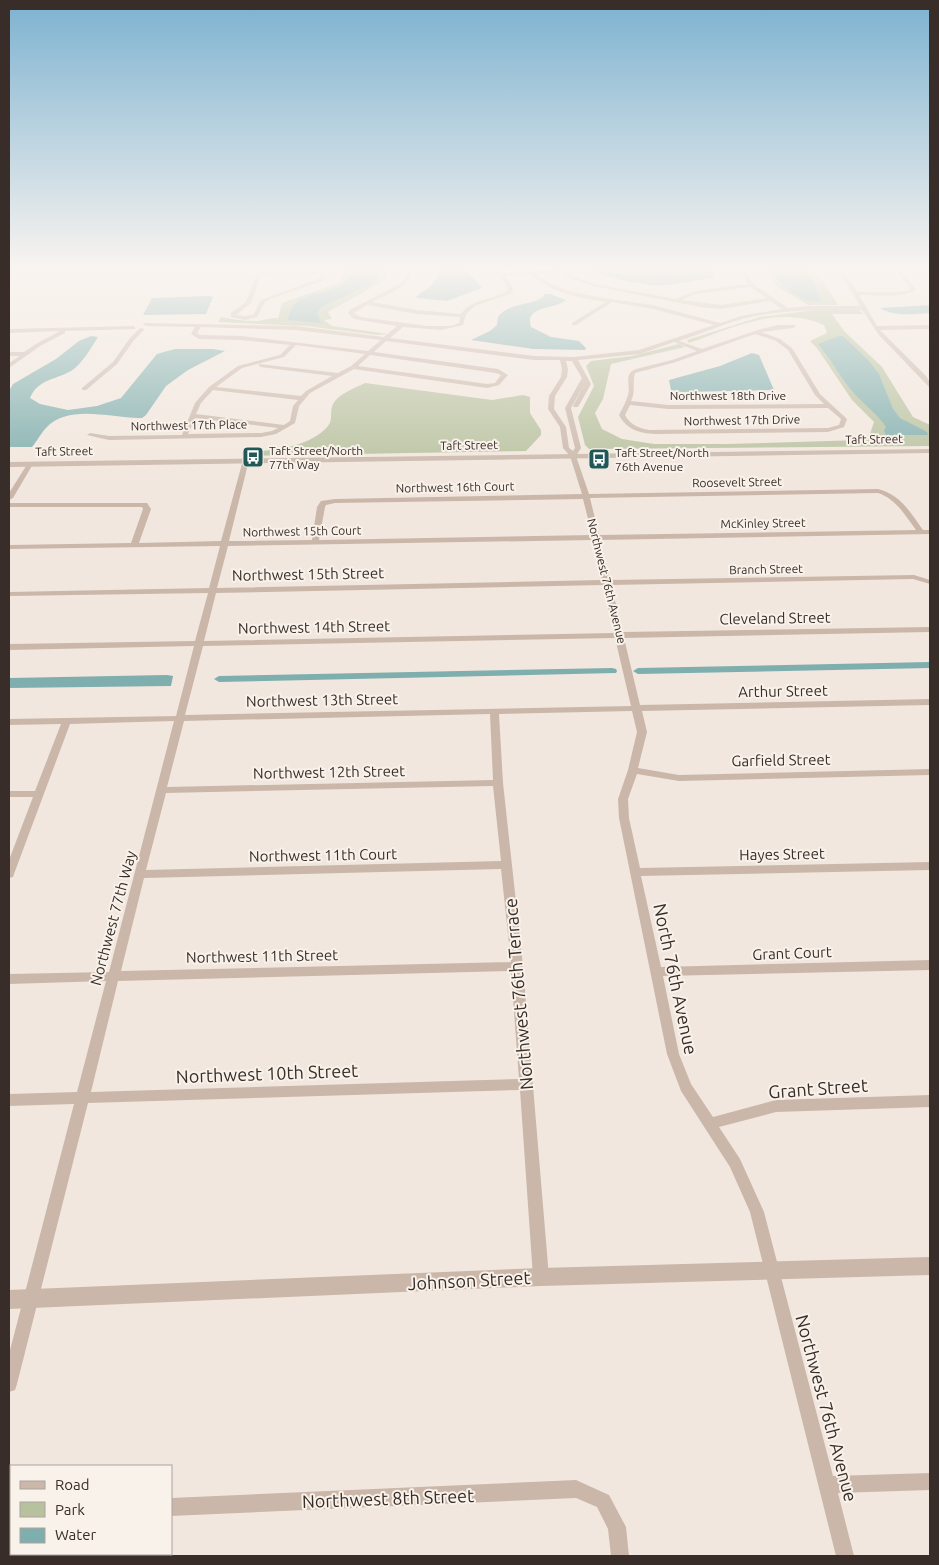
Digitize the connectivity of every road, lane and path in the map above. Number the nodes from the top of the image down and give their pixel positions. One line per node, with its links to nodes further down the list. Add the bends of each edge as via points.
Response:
1 (46, 341): 14 (street)
2 (131, 341): 27 (street, via 115,364)
3 (268, 341): 10 (street)
4 (384, 341): 12 (street)
5 (410, 341): 15 (street)
6 (676, 341): 11 (street); 16 (street, via 622,356)
7 (730, 341): 11 (street)
8 (779, 341): 30 (street, via 797,358 807,380)
9 (890, 341): 24 (street, via 915,364)
10 (294, 344): 12 (street); 17 (street, via 282,356)
11 (702, 351): 29 (street, via 633,372)
12 (370, 353): 19 (street); 19 (street, via 505,375 500,383 487,386)
13 (9, 354): 14 (street)
14 (25, 354): 18 (street)
15 (563, 359): 16 (street); 22 (street, Northwest 76th Avenue, via 564,377)
16 (574, 359): 21 (street)
17 (257, 363): 20 (street); 26 (street, via 240,367)
18 (9, 366)
19 (353, 367): 20 (street)
20 (339, 375): 28 (street)
21 (585, 377): 23 (street, Northwest 76th Avenue); 25 (street)
22 (559, 384): 23 (street); 37 (street, Northwest 76th Avenue, via 552,396 551,409 563,427 566,448)
23 (579, 386): 25 (street); 31 (street, Northwest 76th Avenue, via 568,408)
24 (930, 386)
25 (586, 387): 31 (street)
26 (210, 388): 28 (street); 32 (street)
27 (84, 389)
28 (301, 398): 33 (street, via 296,406 295,419)
29 (628, 403): 30 (street, Northwest 18th Drive, via 668,407); 30 (street, Northwest 17th Drive, via 622,415 624,421 640,430 660,432 828,430 842,426 842,417)
30 (828, 406)
31 (571, 415): 37 (street, Northwest 76th Avenue, via 578,448)
32 (192, 416): 33 (street); 35 (street)
33 (286, 427): 35 (street, Northwest 17th Place, via 261,435)
34 (90, 435): 35 (street, Northwest 17th Place, via 109,438)
35 (184, 437)
36 (930, 451): 37 (street, Taft Street)
37 (573, 456): 38 (street, Taft Street); 41 (street, Northwest 76th Avenue)
38 (246, 460): 39 (street, Taft Street); 48 (street, Northwest 77th Way)
39 (30, 464): 40 (street, Taft Street); 42 (street)
40 (9, 465)
41 (586, 496): 44 (street, Roosevelt Street, via 889,493 896,497); 46 (street, Northwest 76th Avenue); 47 (street, Northwest 16th Court, via 335,501 321,507)
42 (9, 498)
43 (9, 505): 49 (street, via 144,505 147,509)
44 (921, 532): 45 (street, McKinley Street); 46 (street, McKinley Street)
45 (930, 532)
46 (596, 536): 47 (street, Northwest 15th Court); 52 (street, Northwest 76th Avenue)
47 (316, 542): 48 (street, Northwest 15th Court)
48 (226, 544): 49 (street, Northwest 15th Court); 53 (street, Northwest 77th Way)
49 (134, 545): 50 (street, Northwest 15th Court)
50 (9, 547)
51 (928, 580): 52 (street, Branch Street, via 914,577)
52 (607, 583): 53 (street, Northwest 15th Street); 56 (street, Northwest 76th Avenue)
53 (214, 590): 54 (street, Northwest 15th Street); 57 (street, Northwest 77th Way)
54 (9, 594)
55 (930, 629): 56 (street, Cleveland Street)
56 (620, 634): 57 (street, Northwest 14th Street); 60 (street, Northwest 76th Avenue)
57 (200, 643): 58 (street, Northwest 14th Street); 62 (street, Northwest 77th Way)
58 (9, 647)
59 (930, 702): 60 (street, Arthur Street)
60 (636, 708): 61 (street, Northwest 13th Street); 65 (street, North 76th Avenue, via 642,732)
61 (494, 711): 62 (street, Northwest 13th Street); 67 (street, Northwest 76th Terrace)
62 (179, 718): 63 (street, Northwest 13th Street); 68 (street, Northwest 77th Way)
63 (68, 720): 64 (street, Northwest 13th Street); 70 (street)
64 (9, 722)
65 (633, 770): 66 (street, Garfield Street, via 679,778); 73 (street, North 76th Avenue, via 623,799)
66 (930, 772)
67 (498, 783): 68 (street, Northwest 12th Street); 71 (street, Northwest 76th Terrace)
68 (161, 790): 75 (street, Northwest 77th Way)
69 (9, 794): 70 (street)
70 (38, 794): 74 (street)
71 (507, 866): 75 (street, Northwest 11th Court); 77 (street, Northwest 76th Terrace)
72 (930, 866): 73 (street, Hayes Street)
73 (635, 872): 78 (street, North 76th Avenue)
74 (9, 874)
75 (140, 874): 79 (street, Northwest 77th Way)
76 (930, 965): 78 (street, Grant Court)
77 (517, 966): 79 (street, Northwest 11th Street); 81 (street, Northwest 76th Terrace)
78 (655, 972): 85 (street, North 76th Avenue, via 673,1054 686,1087)
79 (113, 976): 80 (street, Northwest 11th Street); 82 (street, Northwest 77th Way)
80 (9, 979)
81 (526, 1084): 82 (street, Northwest 10th Street); 88 (street, Northwest 76th Terrace)
82 (82, 1097): 83 (street, Northwest 10th Street); 89 (street, Northwest 77th Way)
83 (9, 1100)
84 (930, 1101): 85 (street, Grant Street, via 776,1106)
85 (709, 1124): 87 (street, North 76th Avenue, via 735,1162 748,1190 757,1212)
86 (930, 1266): 87 (street, Johnson Street)
87 (771, 1270): 88 (street, Johnson Street); 93 (street, Northwest 76th Avenue)
88 (541, 1277): 89 (street, Johnson Street)
89 (32, 1299): 90 (street, Johnson Street); 91 (street, Northwest 77th Way)
90 (9, 1300)
91 (9, 1384)
92 (930, 1481): 93 (street)
93 (828, 1485): 96 (street, Northwest 76th Avenue)
94 (172, 1507): 95 (street, Northwest 8th Street, via 576,1490 603,1501 617,1527)
95 (620, 1556)
96 (845, 1556)

